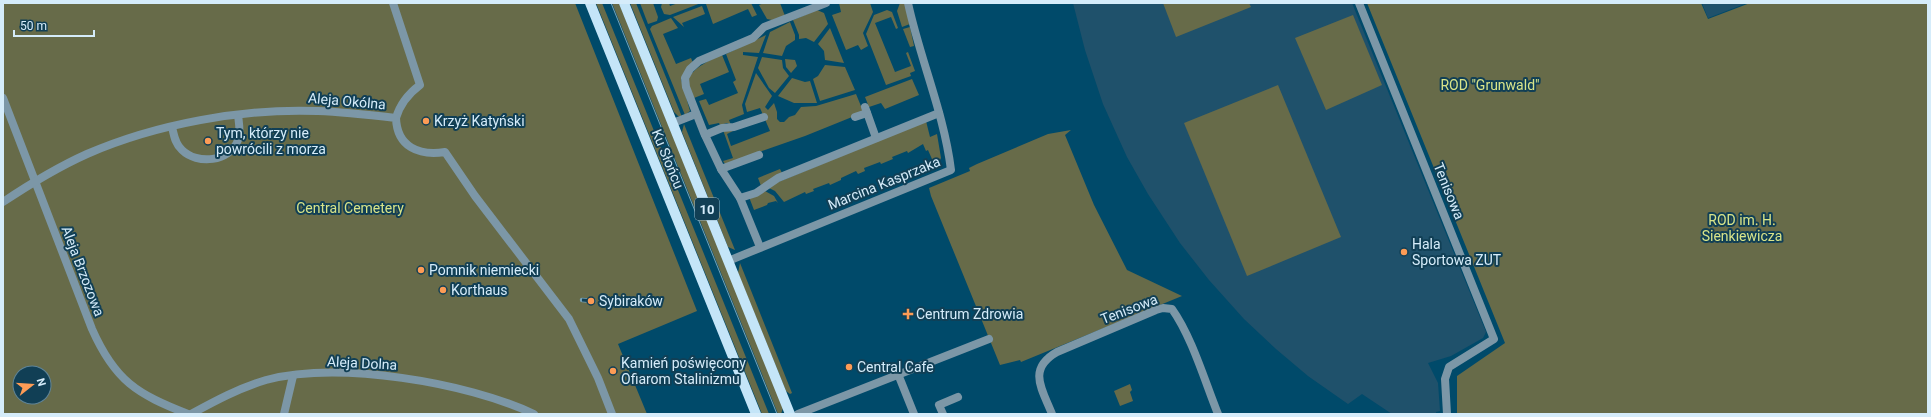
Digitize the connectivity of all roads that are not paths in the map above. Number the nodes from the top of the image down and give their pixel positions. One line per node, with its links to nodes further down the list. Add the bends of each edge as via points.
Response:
1 (392, 3): 13 (street, via 420,85 403,102)
2 (590, 3): 33 (main road, Ku Słońcu / 10)
3 (624, 3): 14 (main road, Ku Słońcu / 10)
4 (826, 3): 9 (street, via 764,27 753,38 695,64 687,73 685,82)
5 (908, 3): 8 (street)
6 (1359, 3): 40 (street, Tenisowa, via 1494,339 1449,368 1445,379)
7 (3, 98): 20 (street, Aleja Brzozowa)
8 (939, 113): 17 (street); 23 (street, Marcina Kasprzaka, via 951,170)
9 (696, 114): 14 (street); 16 (street)
10 (238, 116): 13 (street, Aleja Okólna, via 318,111); 15 (street, Aleja Okólna); 15 (street, via 240,126 237,142 227,152 212,159 197,158 182,150 175,141)
11 (764, 117): 16 (street)
12 (854, 117): 17 (street, via 866,110)
13 (396, 118): 32 (street, Aleja Okólna, via 398,134 406,145 421,152 445,152 475,196 569,319 598,378)
14 (673, 123): 24 (main road, Ku Słońcu / 10)
15 (172, 127): 20 (street, Aleja Okólna, via 107,146 70,162)
16 (705, 135): 19 (street)
17 (876, 138): 21 (street, via 778,178 756,193)
18 (760, 155): 19 (street)
19 (721, 169): 21 (street)
20 (35, 182): 22 (street, Aleja Okólna); 29 (street, Aleja Brzozowa, via 92,329 104,353 136,390)
21 (740, 198): 23 (street)
22 (3, 202)
23 (760, 247): 24 (street, Marcina Kasprzaka)
24 (728, 261): 34 (main road, Ku Słońcu / 10)
25 (989, 339): 26 (street)
26 (898, 374): 35 (street); 36 (street)
27 (293, 376): 29 (street, Aleja Dolna, via 247,387); 30 (street); 31 (street, Aleja Dolna, via 371,375 420,381 475,393)
28 (958, 397): 37 (street, via 939,405)
29 (189, 414)
30 (284, 414)
31 (534, 414)
32 (612, 414)
33 (756, 414)
34 (790, 414)
35 (798, 414)
36 (914, 414)
37 (943, 414)
38 (1052, 414): 39 (street, Tenisowa, via 1038,376 1045,360 1057,352 1156,310 1168,308 1177,315)
39 (1218, 414)
40 (1448, 414)

